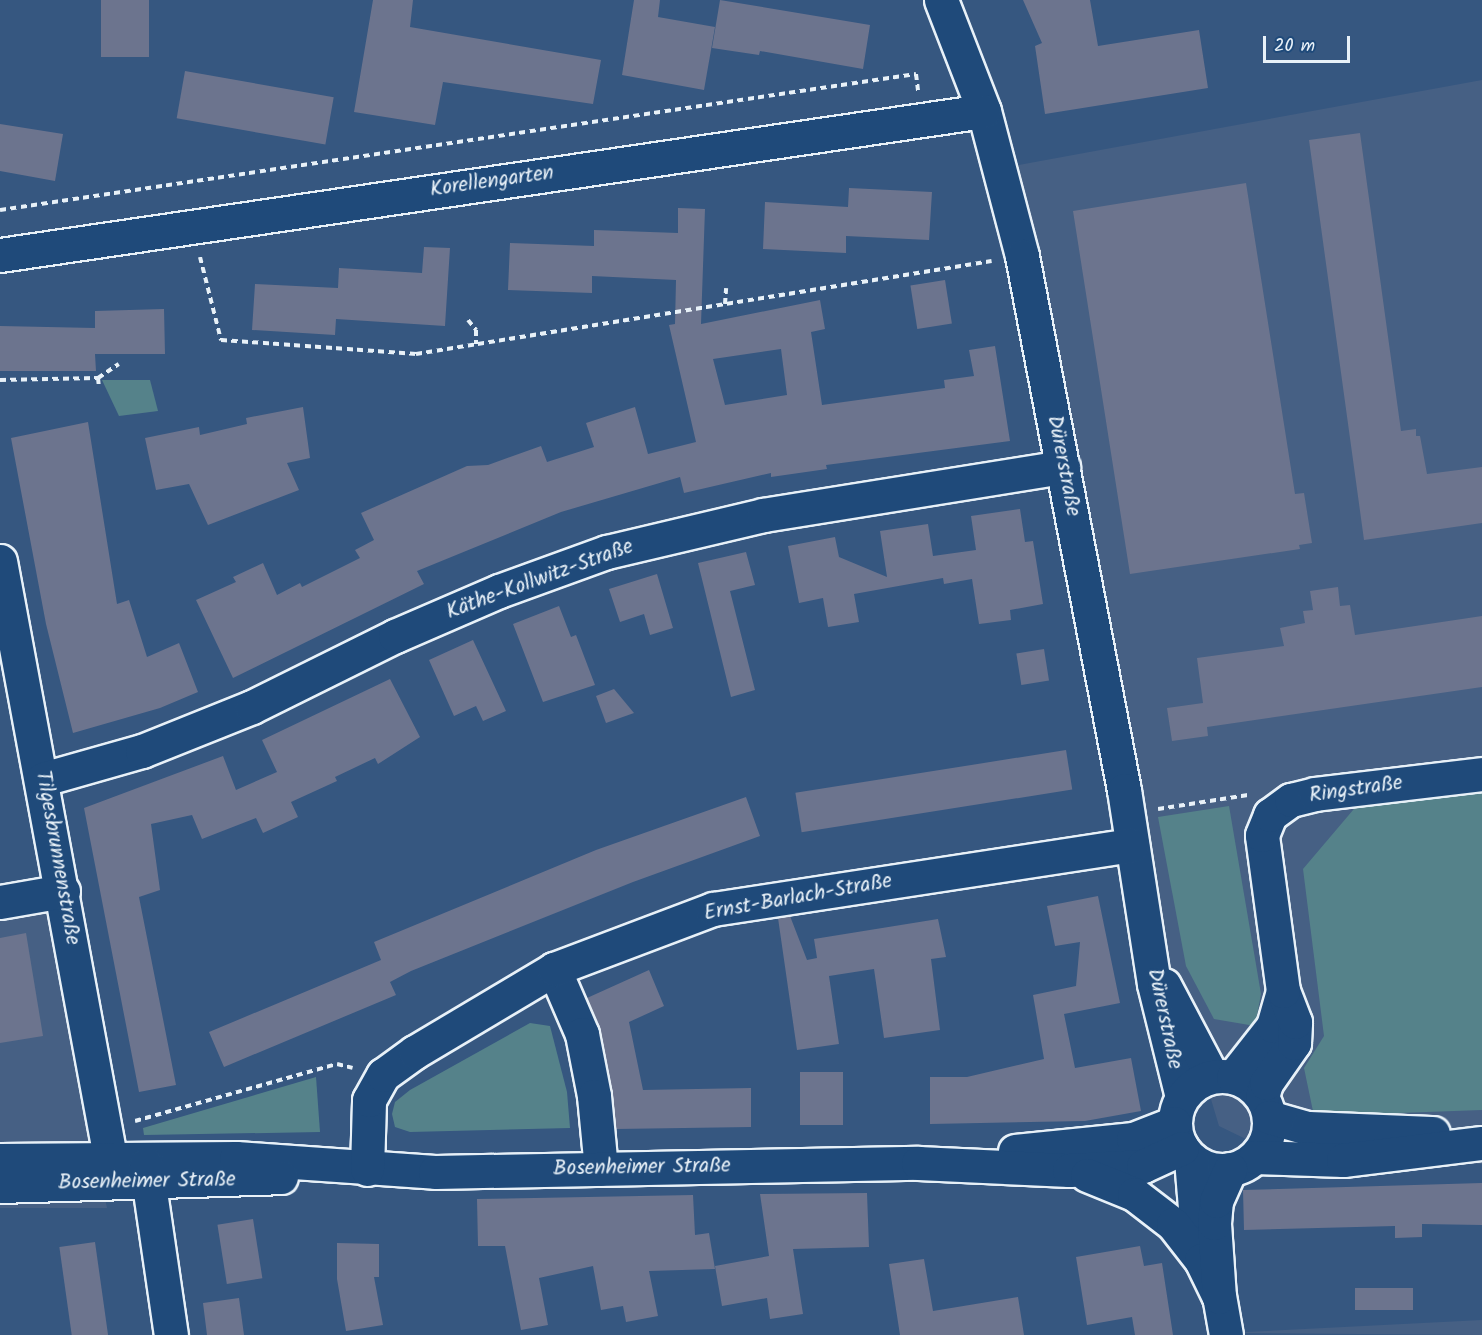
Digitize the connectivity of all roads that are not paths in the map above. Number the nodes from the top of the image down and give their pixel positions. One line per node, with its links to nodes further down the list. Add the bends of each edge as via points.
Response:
1 (941, 0): 2 (street, Dürerstraße)
2 (984, 111): 3 (street, Korellengarten); 4 (street, Dürerstraße, via 1022,256)
3 (0, 255)
4 (1064, 467): 7 (street, Käthe-Kollwitz-Straße, via 763,514 607,552 499,591 395,636 241,711 142,751); 8 (street, Dürerstraße)
5 (0, 561): 7 (street, Tilgesbrunnenstraße)
6 (1482, 774): 13 (street, Ringstraße, via 1315,794 1291,800 1270,815 1262,835)
7 (43, 779): 9 (street, Tilgesbrunnenstraße)
8 (1130, 829): 11 (street, Dürerstraße); 12 (street, Ernst-Barlach-Straße, via 713,909)
9 (63, 891): 10 (street); 18 (street, Tilgesbrunnenstraße)
10 (0, 902)
11 (1148, 941): 14 (street, Dürerstraße, via 1163,983); 16 (street, Dürerstraße)
12 (555, 969): 22 (street, Ernst-Barlach-Straße, via 383,1075 369,1100); 23 (street, via 582,1034 594,1096)
13 (1283, 992): 14 (street, Ringstraße, via 1274,1026); 15 (street, Ringstraße, via 1295,1022 1294,1043 1266,1083)
14 (1223, 1076): 15 (street); 16 (street, via 1200,1080)
15 (1265, 1107): 17 (street, via 1307,1128); 21 (street, via 1269,1131)
16 (1182, 1132): 20 (street, Bosenheimer Straße); 21 (street, via 1216,1170); 25 (street, Bosenheimer Straße, via 1143,1166); 27 (street, Dürerstraße)
17 (1473, 1137): 21 (street, via 1343,1160)
18 (110, 1156): 19 (street, Bosenheimer Straße); 24 (street, Bosenheimer Straße)
19 (0, 1160)
20 (918, 1163): 23 (street, Bosenheimer Straße); 25 (street, Bosenheimer Straße)
21 (1243, 1163): 28 (street, via 1216,1201)
22 (366, 1169): 23 (street, Bosenheimer Straße); 24 (street, Bosenheimer Straße, via 236,1158)
23 (601, 1169)
24 (147, 1170): 26 (street, Bosenheimer Straße); 29 (street)
25 (1069, 1170): 27 (street, via 1110,1181 1134,1194 1173,1224)
26 (0, 1186)
27 (1201, 1260): 28 (street)
28 (1219, 1297): 30 (street)
29 (171, 1335)
30 (1226, 1335)

